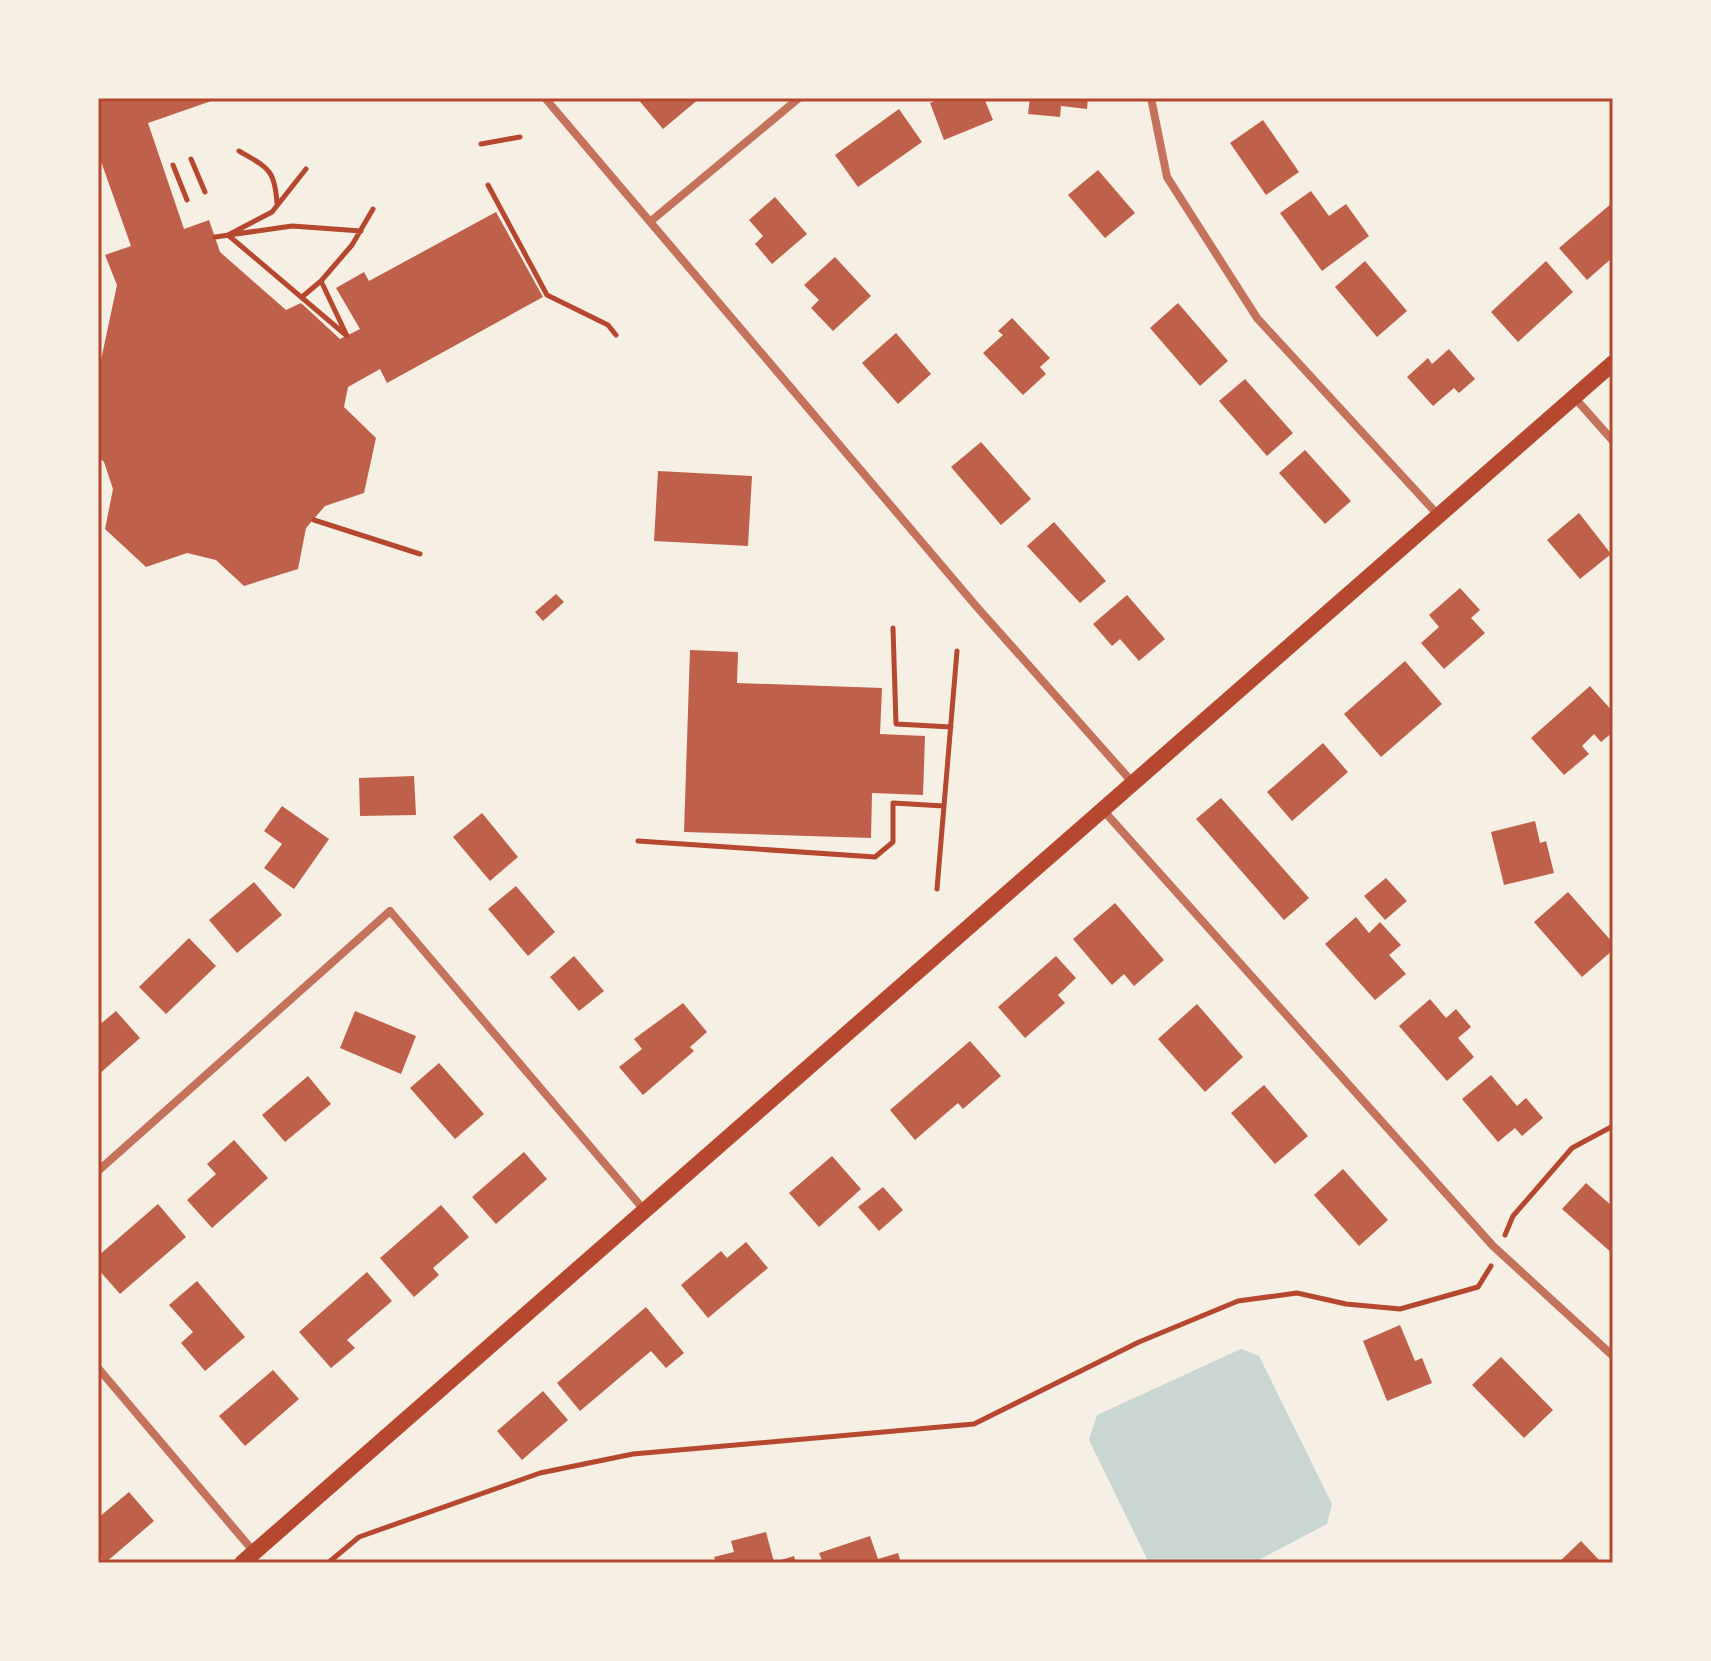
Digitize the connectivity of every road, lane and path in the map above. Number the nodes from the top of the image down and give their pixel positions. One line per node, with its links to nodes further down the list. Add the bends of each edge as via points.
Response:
1 (545, 98): 15 (street)
2 (799, 98): 15 (street)
3 (1151, 98): 25 (street, via 1167,177 1257,318)
4 (520, 137): 5 (path)
5 (481, 144)
6 (239, 151): 13 (path, via 276,178)
7 (191, 159): 11 (path)
8 (173, 165): 12 (path)
9 (306, 169): 13 (path)
10 (488, 185): 21 (path, via 547,295 608,325)
11 (205, 192)
12 (187, 200)
13 (277, 205): 17 (path)
14 (373, 209): 16 (path)
15 (651, 221): 31 (street, via 976,606)
16 (361, 231): 17 (path, via 292,226); 19 (path)
17 (228, 235): 18 (path); 20 (path)
18 (215, 237)
19 (321, 281): 20 (path); 20 (path, via 347,336)
20 (302, 297)
21 (616, 335)
22 (1613, 363): 23 (main road)
23 (1574, 397): 24 (street); 25 (main road)
24 (1613, 441)
25 (1439, 516): 31 (main road)
26 (314, 520): 27 (path)
27 (420, 554)
28 (893, 628): 30 (path, via 896,724)
29 (957, 651): 30 (path)
30 (951, 727): 32 (path)
31 (1134, 784): 33 (main road)
32 (944, 806): 34 (path, via 893,803 893,842 875,857); 35 (path)
33 (1103, 810): 38 (main road); 41 (street, via 1493,1246)
34 (638, 841)
35 (937, 889)
36 (1613, 1126): 39 (path, via 1572,1148 1513,1216)
37 (98, 1171): 38 (street, via 390,911)
38 (646, 1212): 43 (main road)
39 (1506, 1233)
40 (1485, 1275): 44 (path, via 1478,1287 1400,1309 1297,1293 1238,1301 1139,1342 974,1424 633,1454 540,1473 359,1537)
41 (1613, 1356)
42 (98, 1368): 43 (street)
43 (248, 1558)
44 (328, 1563)

